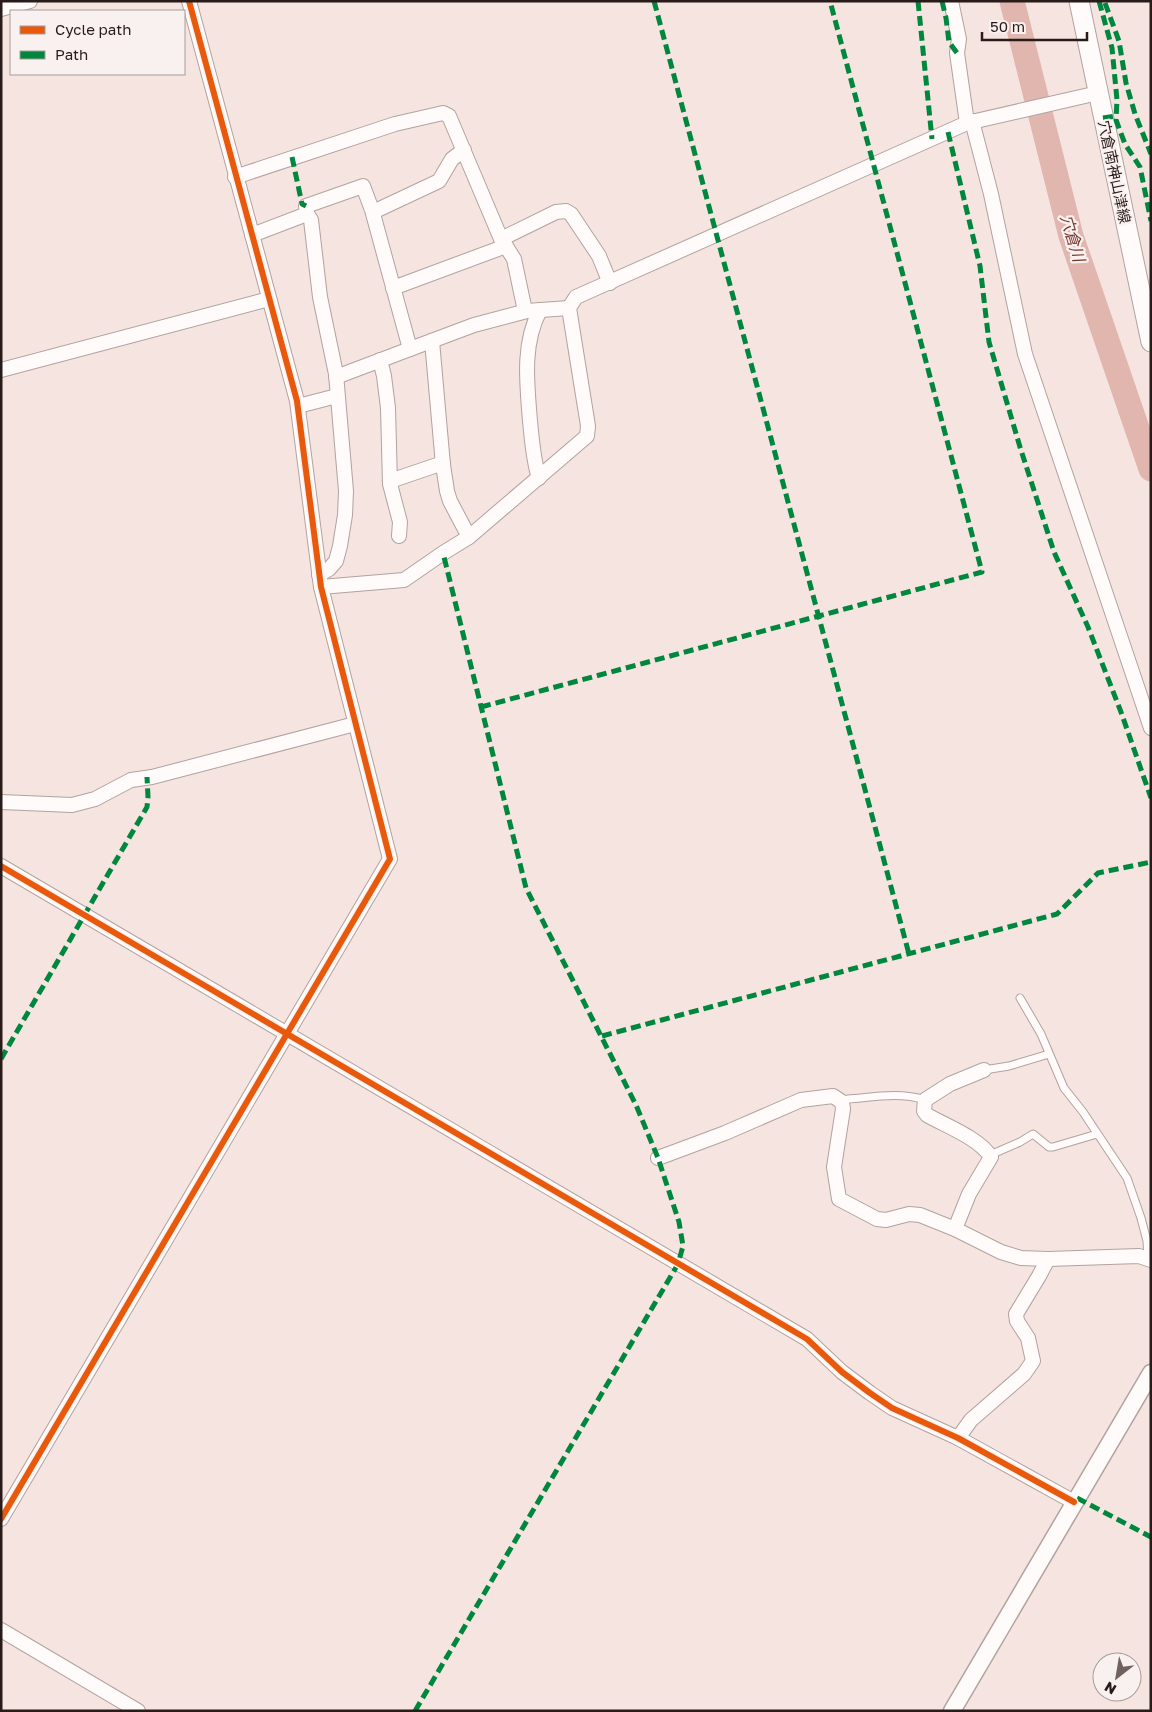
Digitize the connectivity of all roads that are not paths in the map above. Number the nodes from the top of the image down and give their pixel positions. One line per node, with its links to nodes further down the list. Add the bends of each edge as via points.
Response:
1 (30, 1): 5 (street)
2 (189, 1): 9 (street)
3 (950, 1): 7 (street)
4 (1079, 1): 6 (main road, 穴倉南神山津線)
5 (1, 9)
6 (1093, 94): 7 (street); 21 (main road, 穴倉南神山津線)
7 (972, 121): 14 (street); 35 (street, via 1028,362)
8 (464, 150): 9 (street, via 450,116 443,113 395,124); 10 (street, via 452,159 439,181); 13 (street)
9 (235, 177): 12 (street)
10 (373, 212): 11 (street, via 364,186 306,206); 15 (street)
11 (307, 214): 12 (street); 25 (street, via 311,220 320,297)
12 (252, 235): 16 (street)
13 (503, 242): 14 (street, via 556,212 566,211 598,256); 15 (street); 19 (street, via 514,259)
14 (610, 283): 17 (street, via 576,297)
15 (393, 288): 22 (street)
16 (269, 299): 24 (street); 27 (street)
17 (569, 308): 18 (street); 29 (street, via 587,436)
18 (540, 310): 19 (street); 29 (street, via 529,340 527,367 534,463)
19 (525, 311): 20 (street, via 474,325)
20 (432, 342): 22 (street); 28 (street)
21 (1151, 342)
22 (410, 349): 23 (street)
23 (380, 360): 25 (street); 30 (street, via 388,408)
24 (1, 370)
25 (336, 377): 26 (street)
26 (337, 396): 27 (street); 33 (street, via 346,491 345,515 336,561)
27 (298, 406): 33 (street)
28 (443, 463): 30 (street); 32 (street, via 450,501)
29 (539, 478): 32 (street)
30 (390, 481): 31 (street, via 400,522)
31 (399, 536)
32 (469, 537): 33 (street, via 404,580)
33 (320, 581): 34 (street)
34 (355, 724): 36 (street, via 131,780 96,799 72,806); 39 (street, via 390,859)
35 (1151, 728)
36 (1, 802)
37 (1, 866): 39 (street)
38 (1020, 998): 40 (lane)
39 (286, 1033): 51 (street, via 807,1339 842,1372 892,1408); 53 (street)
40 (1049, 1054): 41 (lane); 44 (lane, via 1064,1088)
41 (984, 1070): 42 (street, via 950,1084)
42 (926, 1100): 43 (lane, via 894,1095); 45 (street, via 924,1110 927,1115 962,1134)
43 (842, 1102): 46 (street, via 833,1096 801,1100); 47 (street, via 834,1167 839,1199 877,1219 920,1215)
44 (1097, 1134): 45 (lane, via 1049,1147 1033,1134); 49 (lane, via 1127,1178 1145,1233)
45 (990, 1156): 47 (street, via 969,1194)
46 (658, 1158)
47 (955, 1229): 48 (street, via 1001,1252 1021,1258)
48 (1048, 1258): 49 (street, via 1139,1256); 51 (street, via 1016,1314 1028,1338 1033,1361 1024,1374 971,1420)
49 (1149, 1259)
50 (1151, 1373): 52 (street)
51 (958, 1438): 52 (street)
52 (1074, 1502): 56 (street)
53 (1, 1519)
54 (1, 1630): 55 (street)
55 (138, 1711)
56 (952, 1711)

